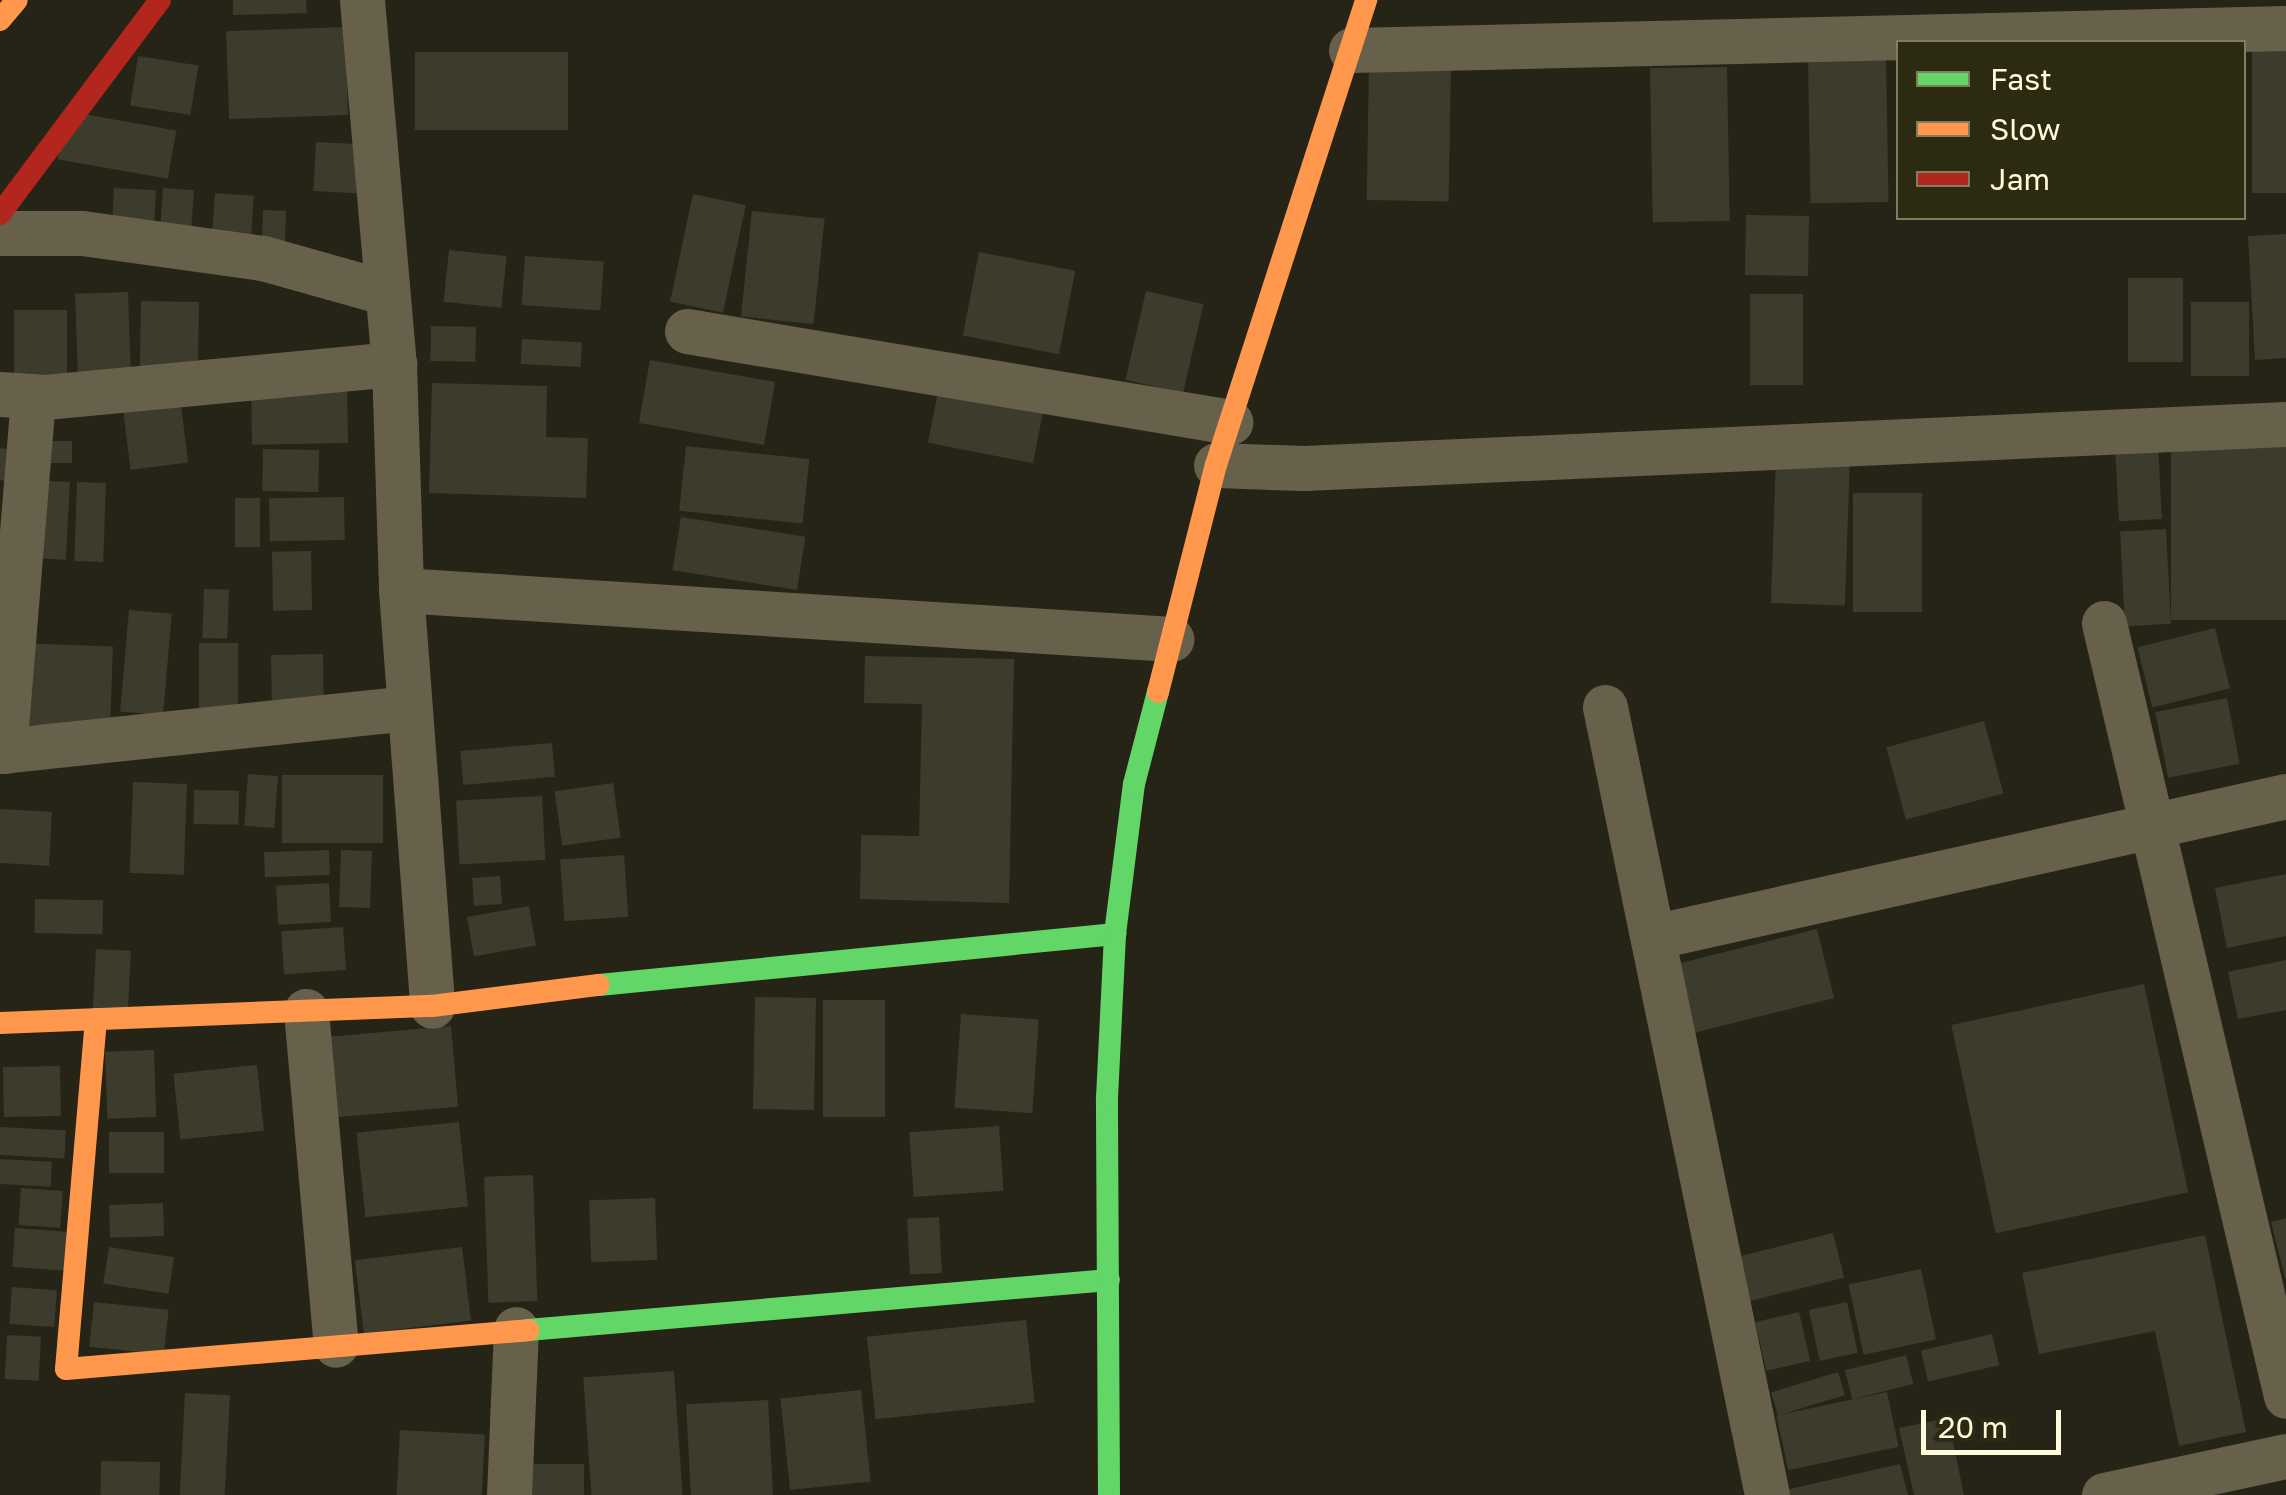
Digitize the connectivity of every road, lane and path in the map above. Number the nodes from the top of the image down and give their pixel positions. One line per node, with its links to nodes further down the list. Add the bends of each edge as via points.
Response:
1 (160, 0): 6 (street)
2 (362, 0): 8 (street)
3 (1366, 0): 5 (street)
4 (2286, 28): 5 (street)
5 (1352, 50): 12 (street)
6 (0, 214)
7 (0, 232): 8 (street, via 82,233 264,258)
8 (384, 292): 10 (street)
9 (687, 331): 12 (street)
10 (394, 364): 11 (street); 15 (street)
11 (16, 395): 20 (street)
12 (1230, 422): 14 (street)
13 (2286, 424): 14 (street, via 1324,467)
14 (1216, 465): 17 (street)
15 (401, 590): 17 (street); 18 (street)
16 (2104, 623): 22 (street)
17 (1171, 639): 23 (street, via 1134,784)
18 (408, 708): 20 (street); 25 (street)
19 (1605, 708): 24 (street)
20 (2, 751)
21 (2286, 796): 22 (street)
22 (2151, 824): 24 (street); 32 (street)
23 (1115, 934): 25 (street, via 786,962); 29 (street, via 1107,1098)
24 (1656, 936): 36 (street)
25 (432, 1006): 26 (street)
26 (306, 1011): 27 (street); 31 (street)
27 (96, 1019): 28 (street); 31 (street, via 66,1369)
28 (0, 1023)
29 (1109, 1280): 30 (street); 35 (street)
30 (516, 1329): 31 (street); 34 (street)
31 (336, 1345)
32 (2286, 1396)
33 (2286, 1456): 37 (street)
34 (509, 1495)
35 (1109, 1495)
36 (1767, 1495)
37 (2104, 1495)

